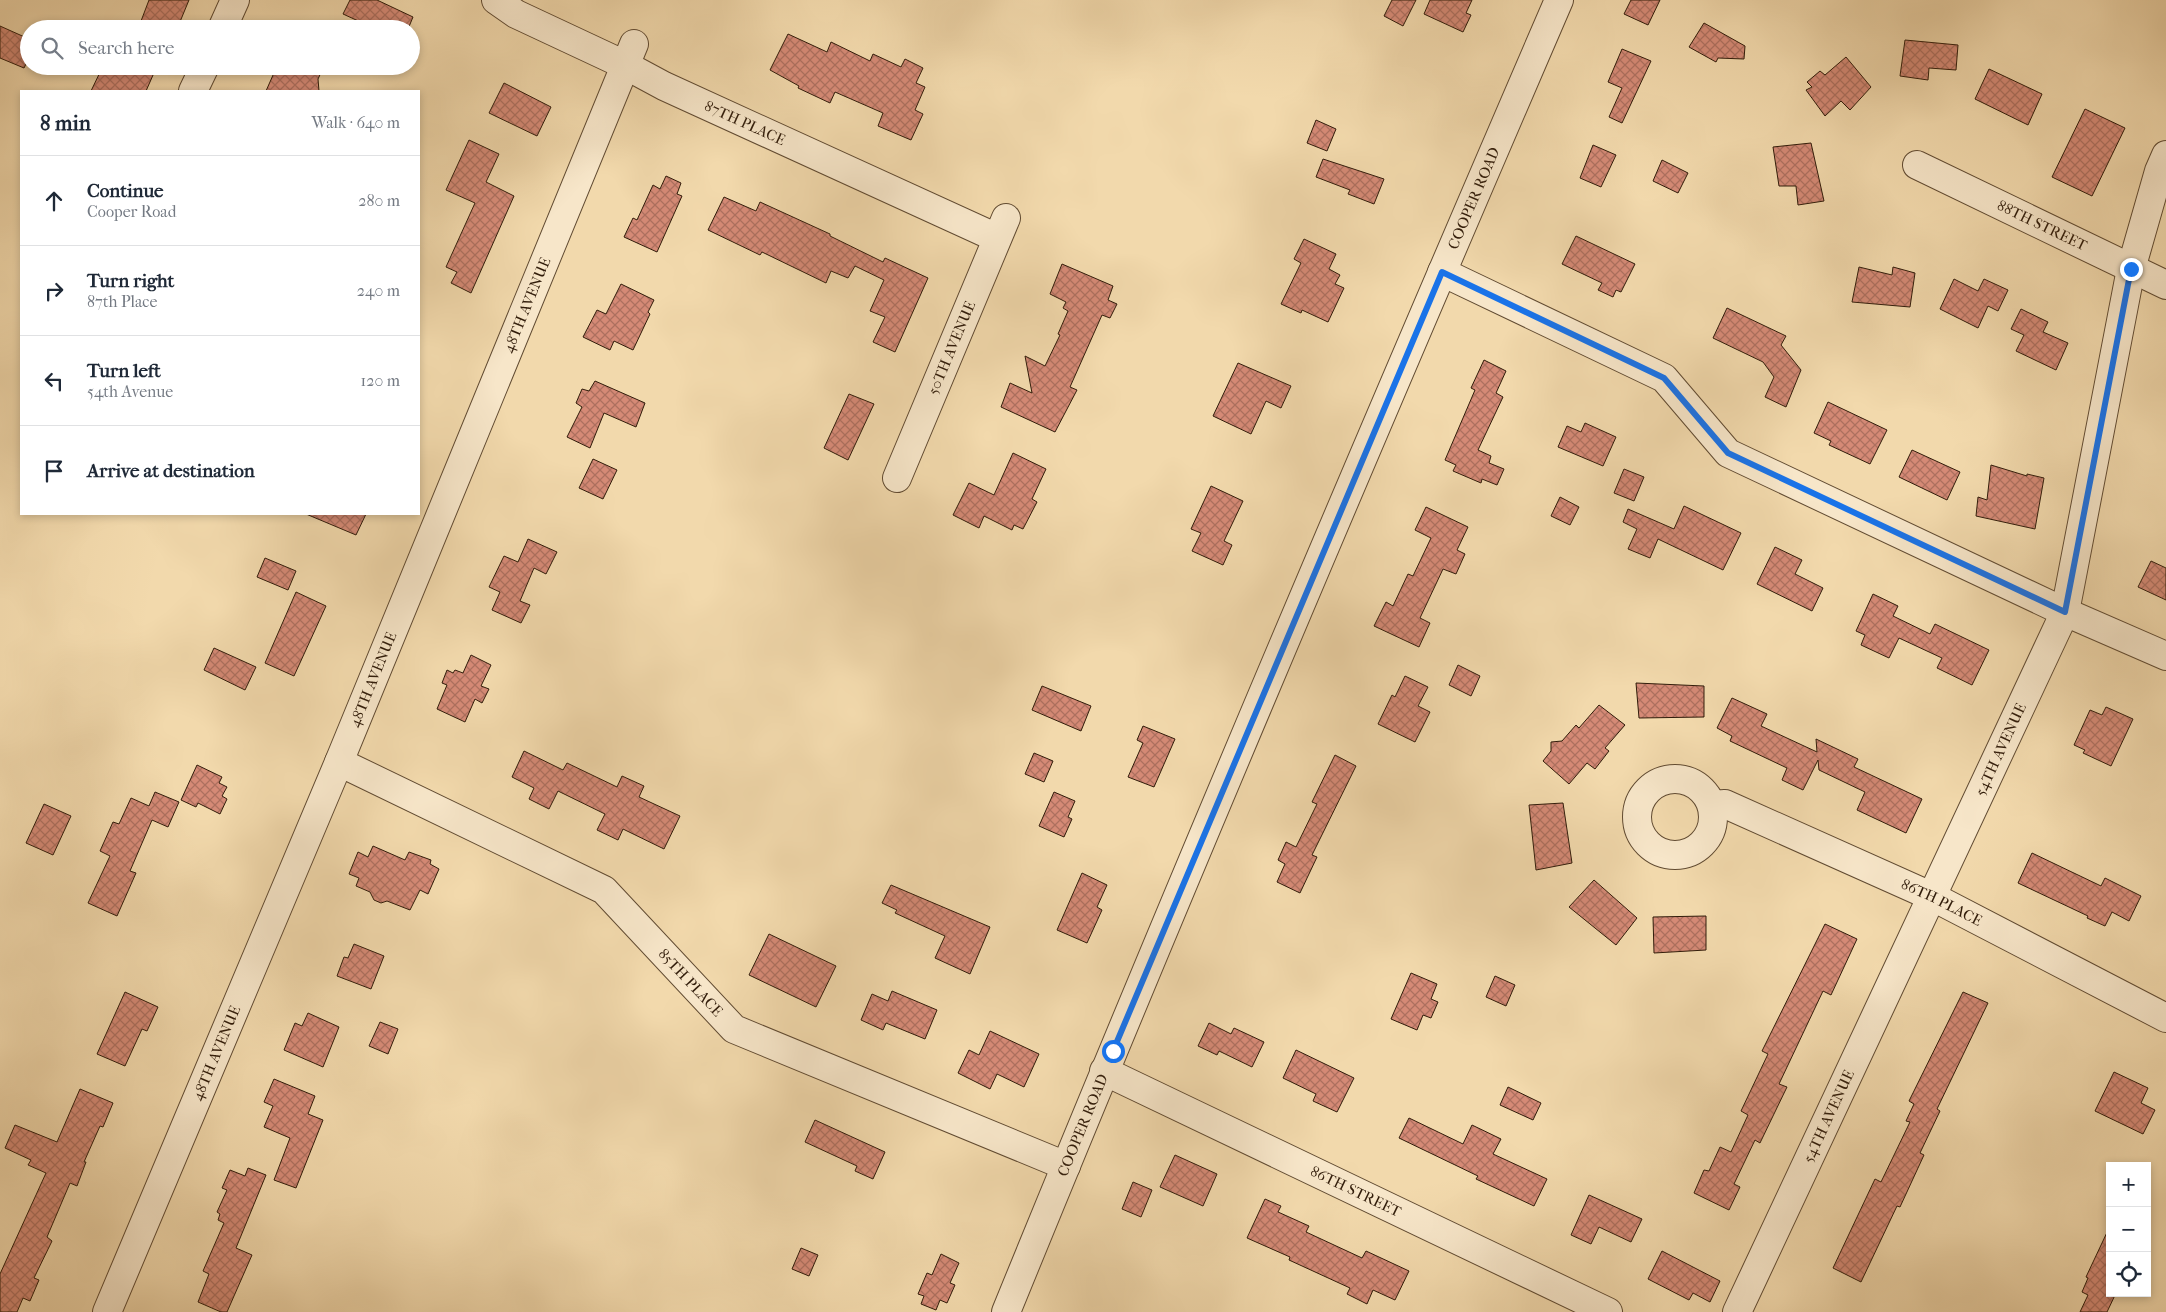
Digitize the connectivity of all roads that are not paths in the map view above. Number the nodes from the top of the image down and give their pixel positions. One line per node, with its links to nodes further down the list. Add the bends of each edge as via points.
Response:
1 (235, 0): 4 (street)
2 (496, 0): 5 (street, 87TH PLACE, via 516,14)
3 (1559, 0): 12 (street, COOPER ROAD)
4 (226, 20)
5 (629, 54): 10 (street, 87TH PLACE, via 664,86); 17 (street, 48TH AVENUE)
6 (201, 75): 7 (street)
7 (193, 90)
8 (2166, 155): 11 (street, 54TH AVENUE)
9 (1917, 166): 11 (street, 88TH STREET)
10 (1001, 228): 14 (street, 50TH AVENUE)
11 (2131, 269): 13 (street, 88TH STREET); 15 (street, 54TH AVENUE)
12 (1442, 272): 15 (street, via 1664,378 1728,453); 21 (street, COOPER ROAD)
13 (2166, 285)
14 (897, 478)
15 (2065, 612): 16 (street); 19 (street, 54TH AVENUE)
16 (2166, 656)
17 (339, 762): 22 (street, 85TH PLACE, via 604,890 734,1029); 23 (street, 48TH AVENUE)
18 (1712, 805): 19 (street, 86TH PLACE, via 1726,804)
19 (1933, 897): 20 (street, 86TH PLACE); 26 (street, 54TH AVENUE)
20 (2166, 1018)
21 (1104, 1071): 22 (street, COOPER ROAD); 25 (street, 86TH STREET)
22 (1066, 1166): 24 (street, COOPER ROAD)
23 (107, 1312)
24 (1006, 1312)
25 (1608, 1312)
26 (1737, 1312)

